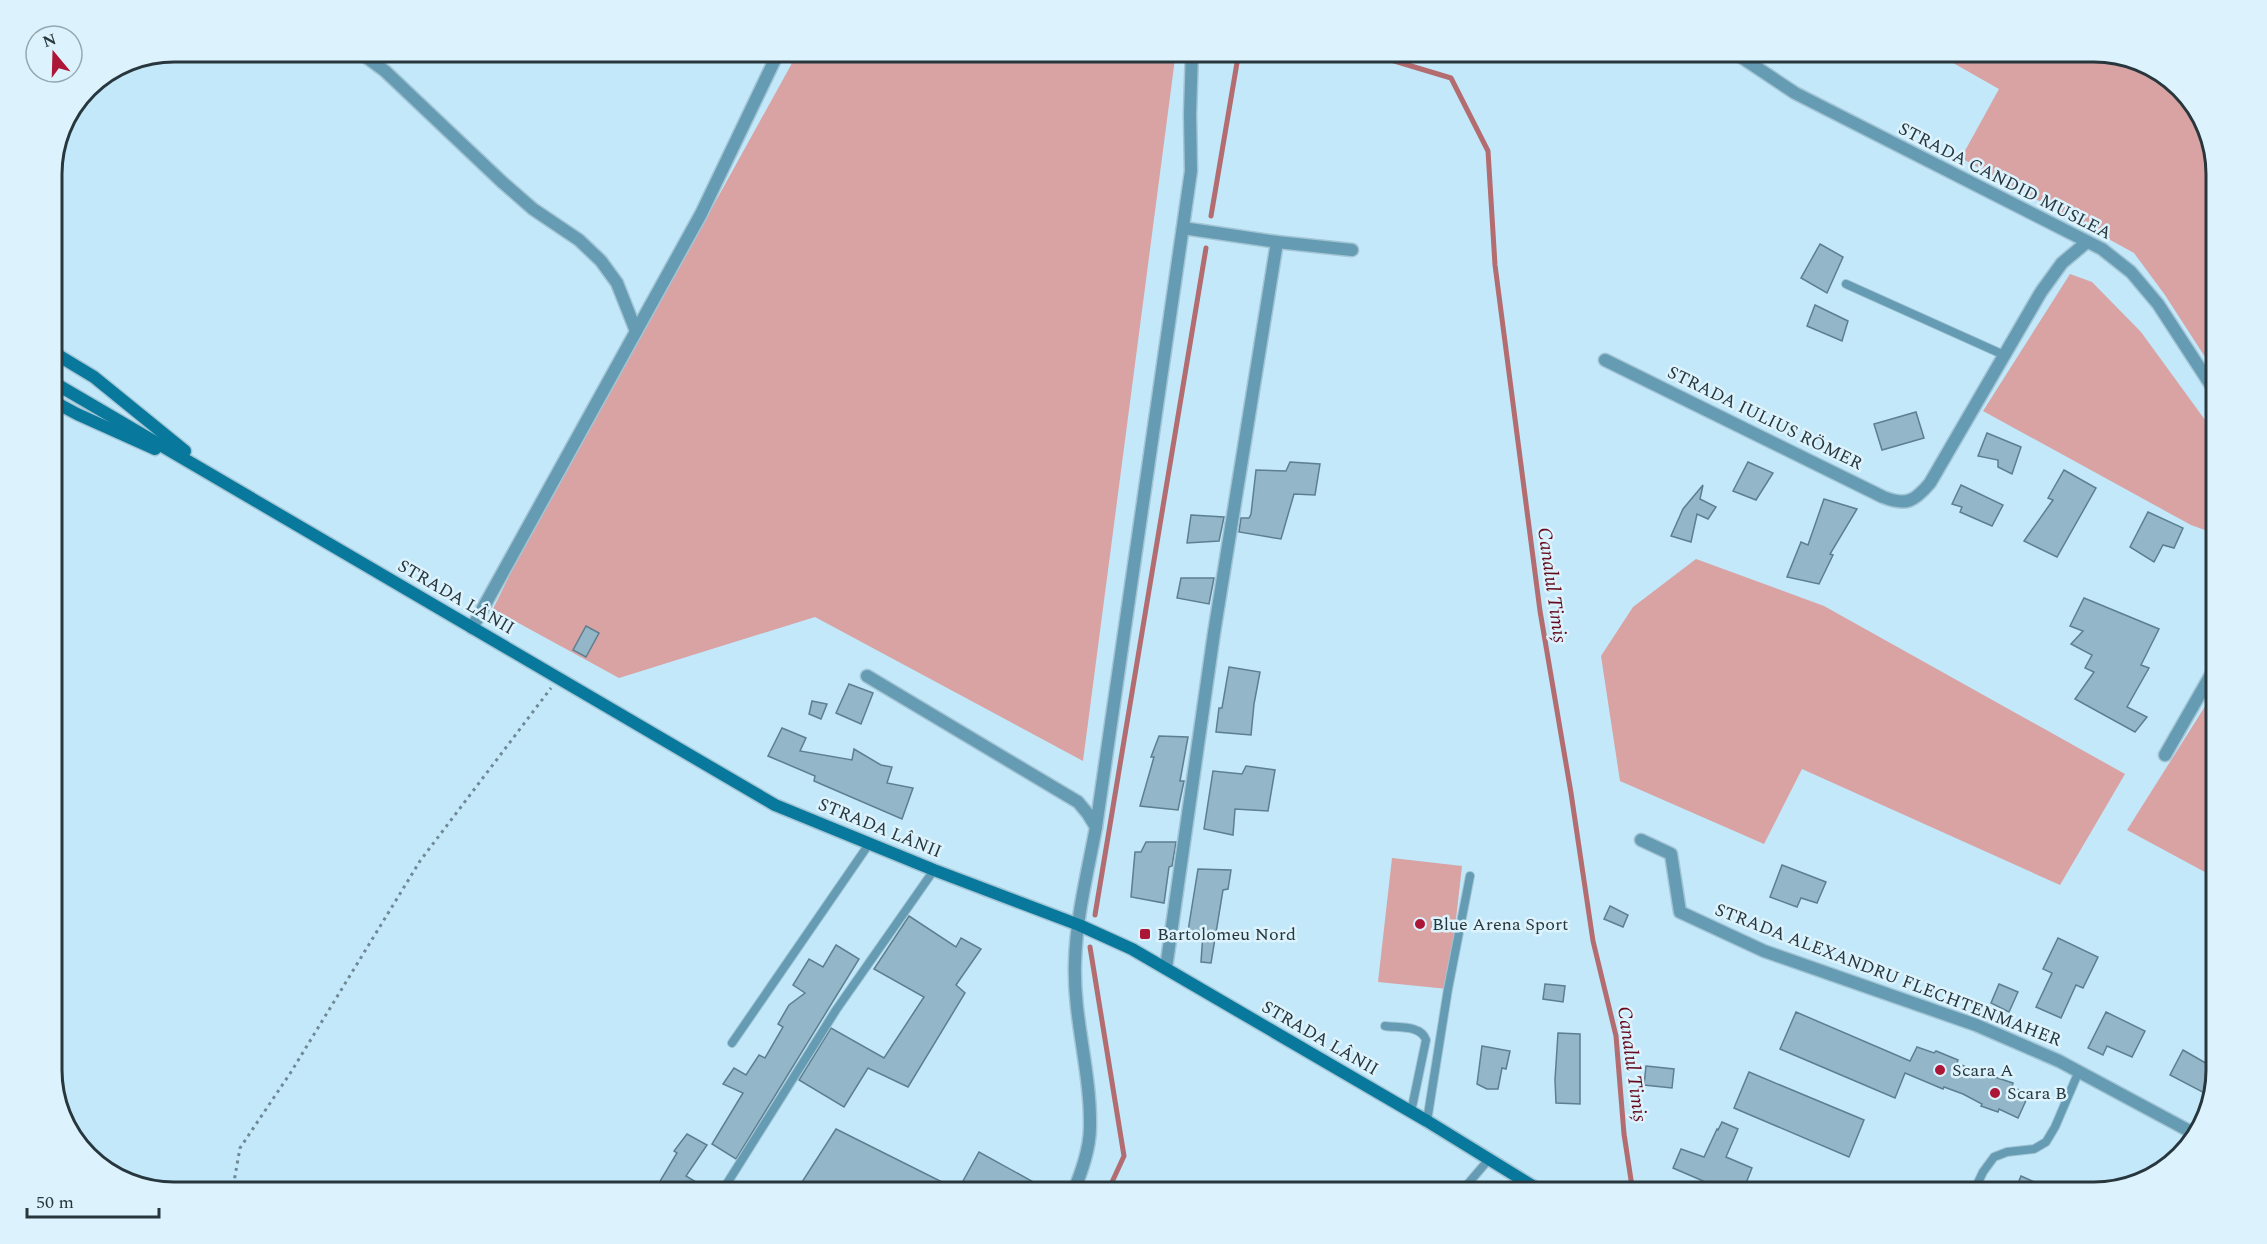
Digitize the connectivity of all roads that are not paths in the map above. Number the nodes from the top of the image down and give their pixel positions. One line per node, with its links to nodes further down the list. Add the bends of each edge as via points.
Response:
1 (373, 62): 10 (street, via 533,209 579,240 601,261 616,283)
2 (773, 62): 10 (street, via 701,214)
3 (1192, 62): 5 (street, via 1191,171)
4 (1748, 62): 7 (street, STRADA CANDID MUSLEA, via 1795,93)
5 (1183, 228): 6 (street); 22 (street)
6 (1277, 242): 8 (street); 28 (street, via 1214,633)
7 (2087, 242): 11 (street, via 2051,276); 14 (street, STRADA CANDID MUSLEA, via 2131,272 2158,304)
8 (1352, 250)
9 (1846, 284): 11 (lane)
10 (636, 331): 18 (street)
11 (2004, 355): 13 (street, STRADA IULIUS RÖMER, via 1930,483 1921,495 1899,503)
12 (62, 358): 17 (main road, STRADA LÂNII, via 94,377)
13 (1605, 360)
14 (2205, 376)
15 (62, 387): 17 (main road, STRADA LÂNII)
16 (62, 406): 17 (main road, STRADA LÂNII)
17 (213, 475): 18 (main road, STRADA LÂNII)
18 (472, 628): 24 (main road, STRADA LÂNII, via 775,805)
19 (867, 676): 22 (street, via 1078,802)
20 (2206, 684): 21 (street)
21 (2165, 755)
22 (1096, 827): 27 (street)
23 (1641, 840): 31 (street, STRADA ALEXANDRU FLECHTENMAHER, via 1671,854 1680,912 1764,951 1976,1025)
24 (869, 844): 25 (main road, STRADA LÂNII); 30 (lane)
25 (934, 870): 27 (main road, STRADA LÂNII); 36 (lane, via 836,1010)
26 (1470, 876): 33 (lane)
27 (1079, 925): 28 (main road, STRADA LÂNII); 37 (street, via 1076,1005 1090,1128)
28 (1166, 968): 32 (main road, STRADA LÂNII)
29 (1385, 1026): 32 (lane, via 1419,1030 1426,1040)
30 (732, 1043)
31 (2079, 1071): 34 (street, STRADA ALEXANDRU FLECHTENMAHER); 40 (lane, via 2046,1142 2034,1149 1994,1157)
32 (1411, 1112): 33 (main road, STRADA LÂNII)
33 (1428, 1120): 35 (main road, STRADA LÂNII)
34 (2188, 1130)
35 (1490, 1158): 38 (lane); 39 (main road, STRADA LÂNII)
36 (728, 1182)
37 (1078, 1182)
38 (1469, 1182)
39 (1527, 1182)
40 (1978, 1182)

